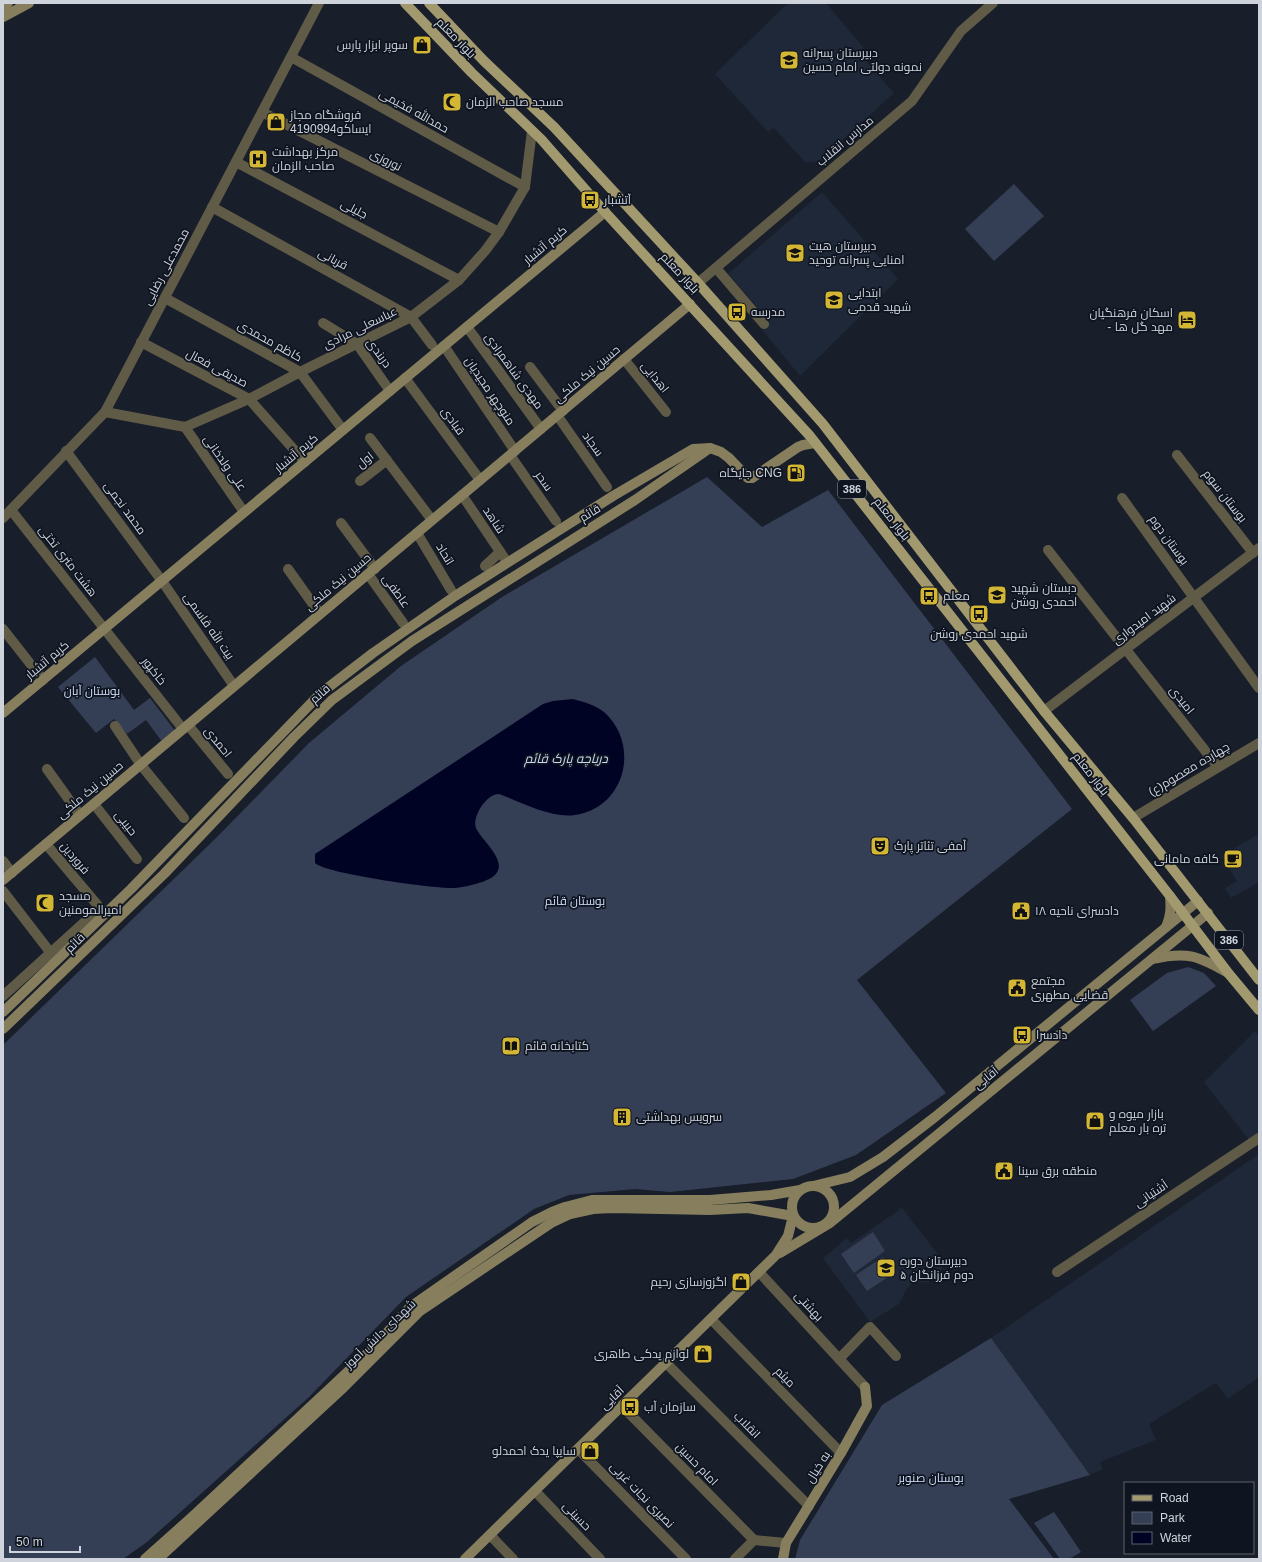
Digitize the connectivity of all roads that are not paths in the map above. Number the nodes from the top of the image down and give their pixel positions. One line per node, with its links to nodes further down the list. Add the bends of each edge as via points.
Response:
1 (8, 3): 7 (main road)
2 (29, 3): 8 (main road)
3 (319, 3): 9 (street, محمدعلی رضایی)
4 (404, 3): 11 (main road, بلوار معلم / 386)
5 (429, 3): 19 (main road, بلوار معلم / 386, via 484,61 554,127)
6 (993, 3): 17 (street, مدارس انقلاب, via 961,31 912,102)
7 (3, 8)
8 (3, 17)
9 (291, 57): 10 (street, محمدعلی رضایی); 13 (street, حمدالله فخیمی)
10 (262, 112): 12 (street, محمدعلی رضایی); 16 (street, نوروزی)
11 (532, 131): 13 (street, عباسعلی مرادی); 15 (main road, بلوار معلم / 386)
12 (236, 162): 14 (street, محمدعلی رضایی); 18 (street, جلیلی)
13 (525, 187): 16 (street, عباسعلی مرادی)
14 (212, 207): 20 (street, محمدعلی رضایی); 22 (street, قربانی)
15 (605, 212): 21 (main road, بلوار معلم / 386); 25 (main road, کریم آتشبار)
16 (499, 232): 18 (street, عباسعلی مرادی)
17 (716, 268): 19 (street, مدارس انقلاب); 24 (street)
18 (459, 280): 22 (street, عباسعلی مرادی)
19 (698, 283): 78 (main road, بلوار معلم / 386, via 823,424)
20 (165, 298): 26 (street, محمدعلی رضایی); 32 (street, کاظم محمدی)
21 (690, 304): 30 (main road, حسین نیک ملکی); 43 (main road, بلوار معلم / 386)
22 (411, 317): 27 (street, عباسعلی مرادی); 28 (street, قربانی)
23 (323, 323): 27 (street, دربندی)
24 (764, 324)
25 (467, 327): 29 (main road, کریم آتشبار); 40 (street, مهدی شاهمرادی)
26 (142, 342): 35 (street, صدیقی فعال); 36 (street, محمدعلی رضایی)
27 (357, 344): 32 (street, عباسعلی مرادی); 34 (street, دربندی)
28 (432, 345)
29 (444, 346): 33 (main road, کریم آتشبار); 46 (street, منوچهر مجیدیان)
30 (624, 359): 37 (street, اهدایی); 38 (main road, حسین نیک ملکی)
31 (530, 367): 38 (street, سجاد)
32 (300, 372): 35 (street, عباسعلی مرادی); 41 (street, کاظم محمدی)
33 (405, 378): 34 (main road, کریم آتشبار); 50 (street, قبادی)
34 (390, 391): 41 (main road, کریم آتشبار)
35 (249, 399): 39 (street, عباسعلی مرادی); 49 (street, صدیقی فعال)
36 (105, 412): 39 (street); 45 (street, محمدعلی رضایی)
37 (666, 412)
38 (560, 413): 40 (main road, حسین نیک ملکی); 52 (street, سجاد)
39 (185, 428): 56 (street, علی ولدخانی)
40 (541, 429): 46 (main road, حسین نیک ملکی)
41 (343, 430): 49 (main road, کریم آتشبار)
42 (370, 438): 48 (street)
43 (816, 443): 44 (main road, via 798,447 752,478 748,478 721,452); 97 (main road, بلوار معلم / 386)
44 (710, 448): 109 (main road, قائم, via 693,449 613,496 413,625 321,693 131,889); 110 (main road, قائم, via 635,500 412,641 332,700 164,874)
45 (66, 451): 55 (street, محمدعلی رضایی); 67 (street, محمد نجمی)
46 (512, 453): 50 (main road, حسین نیک ملکی); 59 (street, سحر)
47 (1177, 455): 63 (street, بوستان سوم)
48 (387, 460): 51 (street, اول); 58 (street)
49 (304, 462): 56 (main road, کریم آتشبار)
50 (480, 480): 53 (main road, حسین نیک ملکی)
51 (360, 481)
52 (607, 487)
53 (462, 495): 58 (main road, حسین نیک ملکی); 64 (street, شاهد, via 503,556)
54 (1122, 498): 69 (street, بوستان دوم)
55 (11, 510): 57 (street, محمدعلی رضایی); 72 (street, هشت متری تختی)
56 (244, 512): 67 (main road, کریم آتشبار)
57 (3, 518)
58 (432, 520): 61 (main road, حسین نیک ملکی)
59 (556, 521)
60 (341, 523): 66 (street, عاطفی)
61 (417, 533): 66 (main road, حسین نیک ملکی); 68 (street, اتحاد)
62 (1048, 550): 74 (street, امیدی)
63 (1256, 550): 69 (street, شهيد امیدواری)
64 (485, 566)
65 (288, 569): 70 (street)
66 (371, 571): 70 (main road, حسین نیک ملکی); 71 (street, عاطفی)
67 (162, 581): 72 (main road, کریم آتشبار); 76 (street, بیت الله قاسمی)
68 (451, 590)
69 (1194, 597): 74 (street, شهيد امیدواری); 77 (street, بوستان دوم)
70 (320, 614): 76 (main road, حسین نیک ملکی)
71 (403, 623)
72 (105, 628): 75 (main road, کریم آتشبار); 81 (street, خاکپور)
73 (3, 629): 75 (street)
74 (1125, 650): 78 (street, شهيد امیدواری); 84 (street, امیدی)
75 (42, 680): 79 (main road, کریم آتشبار)
76 (234, 686): 81 (main road, حسین نیک ملکی)
77 (1259, 688)
78 (1044, 711): 90 (main road, بلوار معلم / 386)
79 (3, 713)
80 (115, 726): 83 (street)
81 (186, 727): 83 (main road, حسین نیک ملکی); 86 (street, احمدی)
82 (1259, 743): 84 (street, چهارده معصوم(ع))
83 (141, 765): 87 (main road, حسین نیک ملکی); 89 (street)
84 (1218, 767): 90 (street, چهارده معصوم(ع))
85 (47, 769): 88 (street)
86 (228, 774)
87 (94, 804): 88 (main road, حسین نیک ملکی); 92 (street, حبیبی)
88 (80, 815): 91 (main road, حسین نیک ملکی)
89 (184, 818)
90 (1133, 818): 98 (main road, بلوار معلم / 386)
91 (46, 844): 94 (main road, حسین نیک ملکی); 103 (street, فروردین, via 100,908)
92 (137, 859)
93 (3, 861): 94 (street)
94 (12, 873): 95 (main road, حسین نیک ملکی)
95 (3, 880)
96 (3, 891): 103 (street)
97 (1170, 896): 99 (main road, بلوار معلم / 386); 102 (main road, via 1171,910)
98 (1198, 901): 99 (main road, آقایی); 100 (main road, بلوار معلم / 386)
99 (1183, 913): 101 (main road, بلوار معلم / 386); 102 (main road, آقایی)
100 (1208, 913): 101 (main road, آقایی); 106 (main road, بلوار معلم / 386)
101 (1193, 926): 104 (main road, آقایی); 105 (main road, بلوار معلم / 386)
102 (1165, 928): 112 (main road, آقایی, via 883,1157 850,1176)
103 (50, 952): 107 (street)
104 (1149, 960): 105 (main road, via 1188,955); 116 (main road, آقایی)
105 (1229, 974): 108 (main road, بلوار معلم / 386)
106 (1259, 980)
107 (5, 991)
108 (1259, 1010)
109 (3, 1012)
110 (3, 1029)
111 (1259, 1138): 119 (street, آشتیانی)
112 (813, 1186): 113 (main road); 116 (main road, via 826,1191 834,1203 832,1217)
113 (800, 1190): 114 (main road); 115 (main road, via 792,1202)
114 (710, 1205): 115 (main road, via 748,1208); 133 (main road, via 592,1200 565,1207 532,1222 410,1307 374,1347); 134 (main road, شهدای دانش آموز, via 593,1209 570,1214 551,1223 420,1311 343,1388)
115 (793, 1216): 116 (main road, via 802,1226); 117 (main road, آقایی, via 788,1236)
116 (822, 1227): 117 (main road, آقایی)
117 (776, 1255): 118 (main road, آقایی)
118 (759, 1272): 120 (main road, آقایی); 122 (street, بهشتی)
119 (1057, 1272)
120 (711, 1319): 123 (main road, آقایی); 127 (street, میثم)
121 (896, 1356): 122 (street, via 870,1328)
122 (839, 1358): 124 (street, بهشتی)
123 (666, 1363): 125 (main road, آقایی); 129 (street, انقلاب)
124 (865, 1387): 127 (main road, به خیال, via 867,1406)
125 (622, 1406): 126 (main road, آقایی); 131 (street, امام حسین)
126 (578, 1449): 128 (main road, آقایی); 138 (street, نصیری نجات غربی)
127 (841, 1453): 129 (main road, به خیال)
128 (535, 1491): 130 (main road, آقایی); 137 (street, حسینی)
129 (809, 1506): 132 (main road, به خیال)
130 (490, 1535): 135 (main road, آقایی); 136 (street)
131 (754, 1540): 132 (street); 139 (street)
132 (786, 1543): 140 (main road, به خیال)
133 (145, 1559)
134 (158, 1559)
135 (466, 1559)
136 (513, 1559)
137 (600, 1559)
138 (686, 1559)
139 (735, 1559)
140 (782, 1559)

